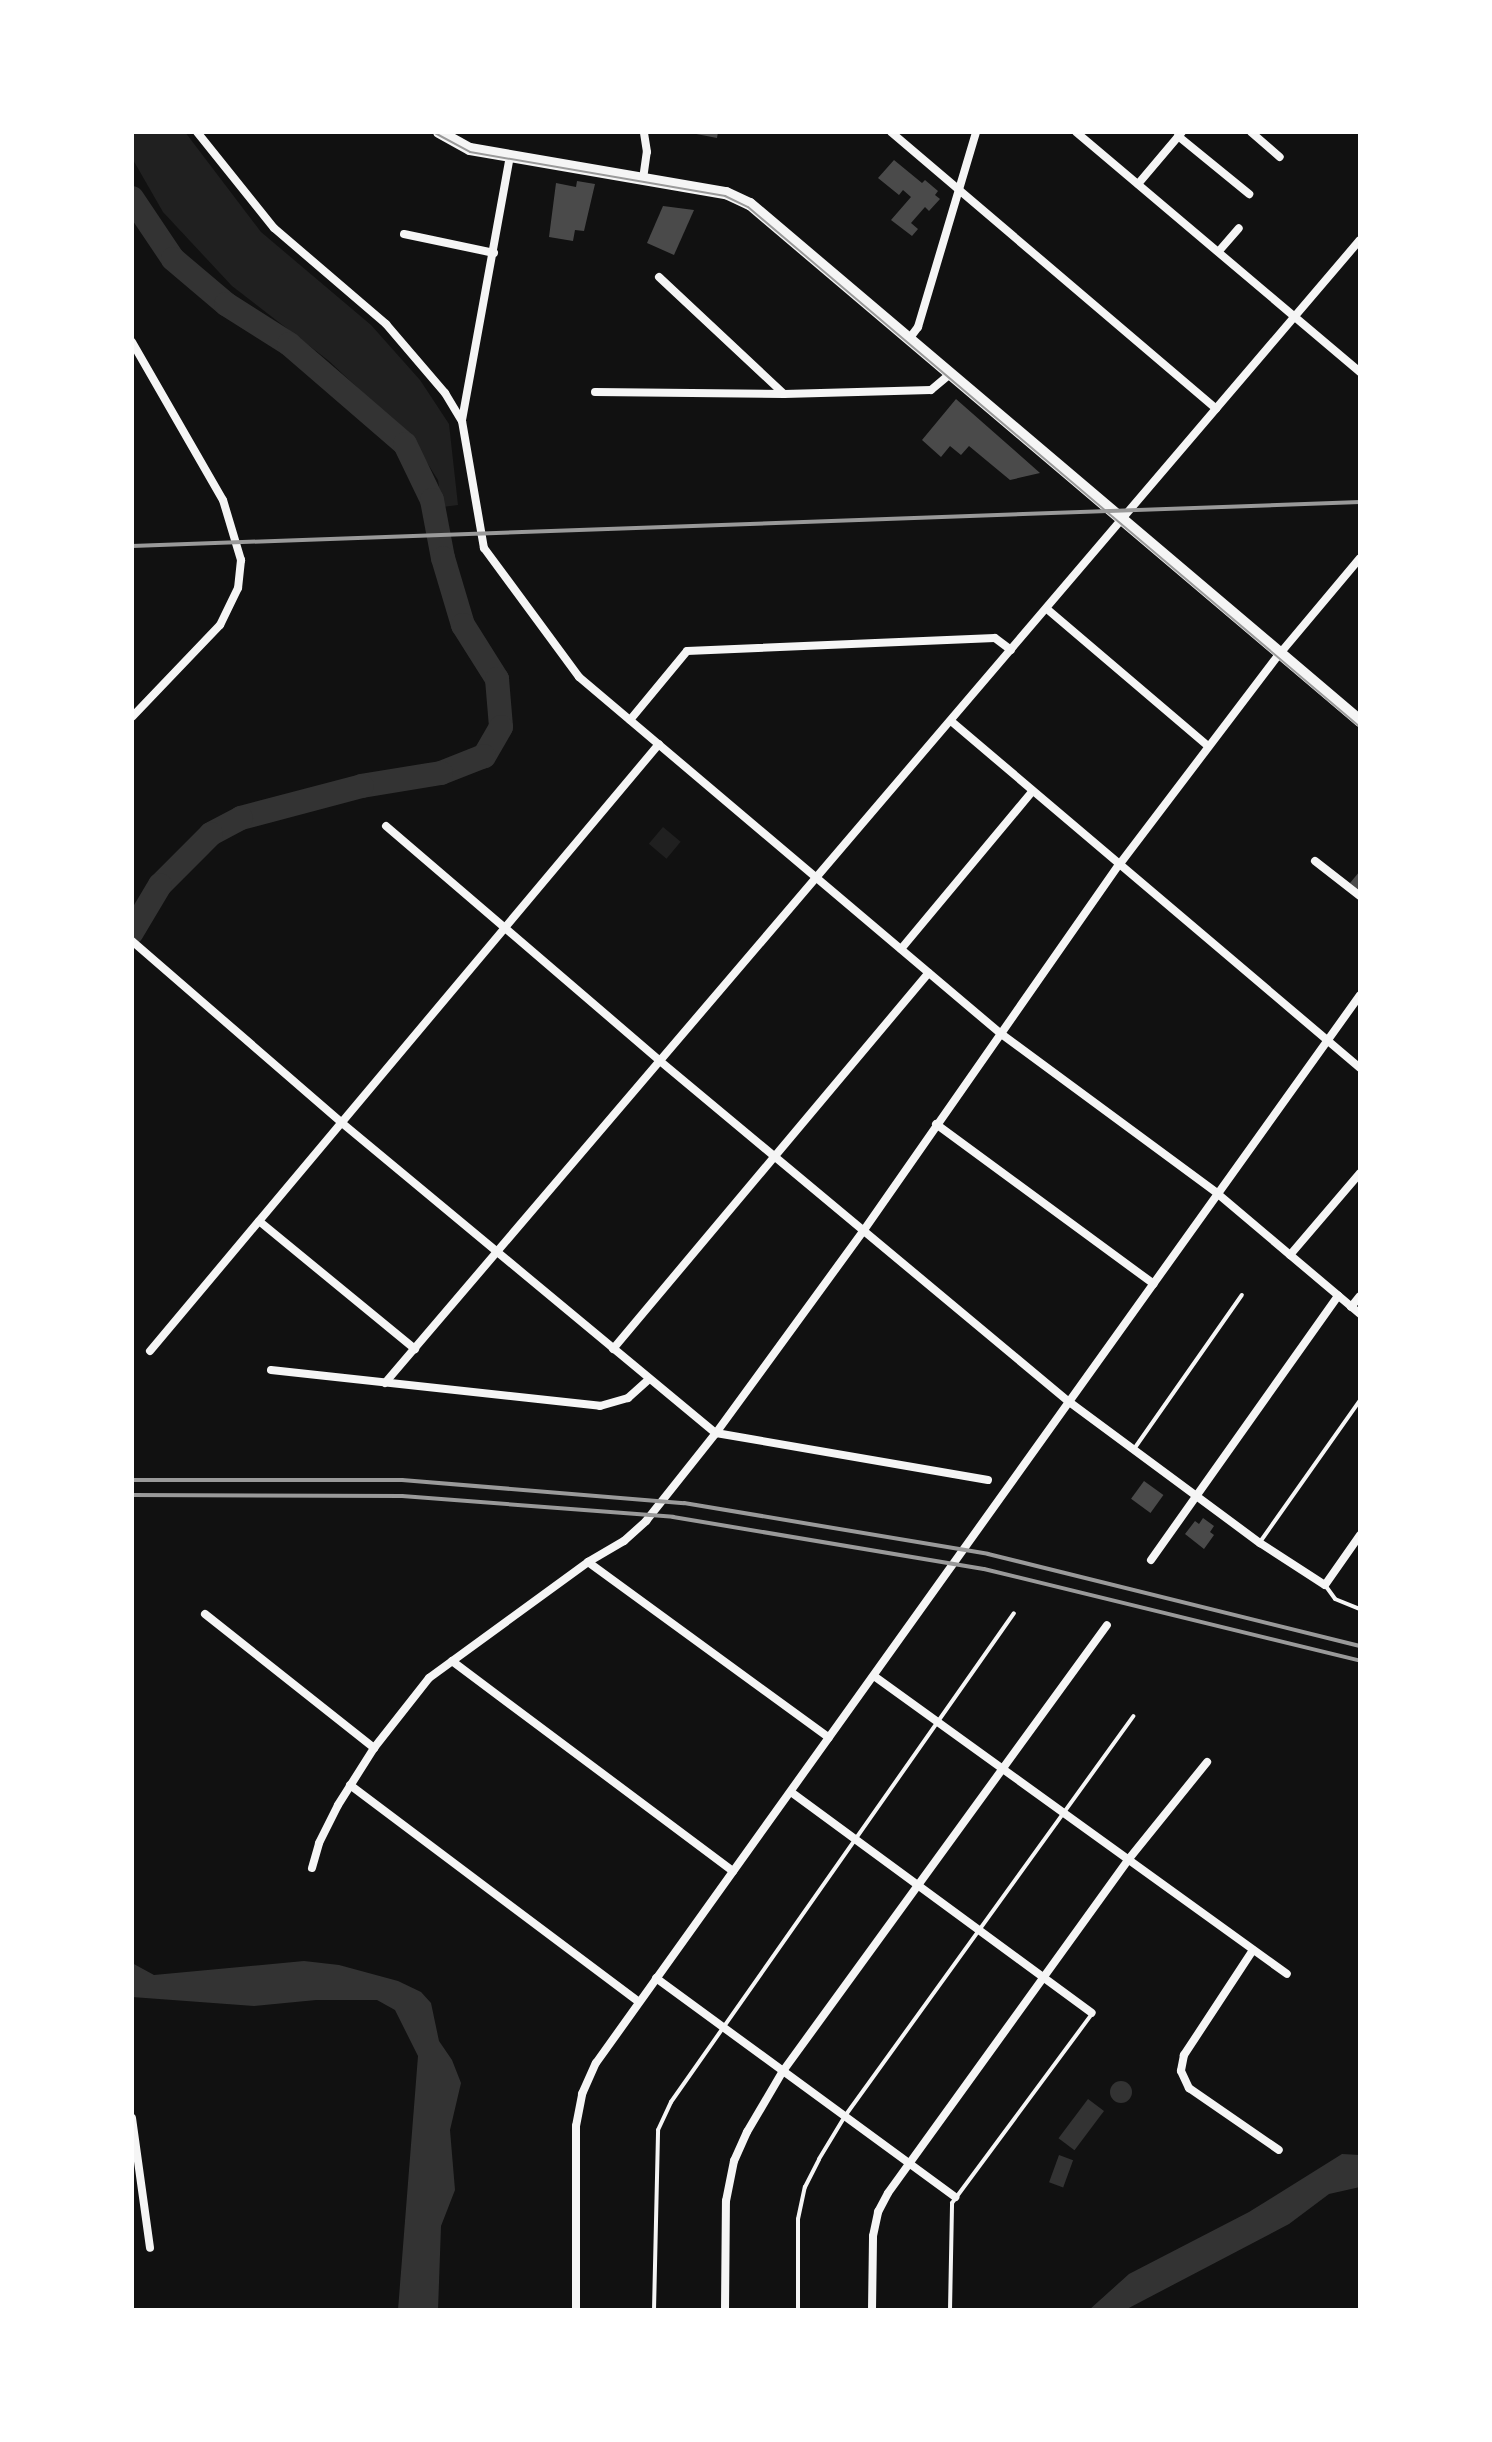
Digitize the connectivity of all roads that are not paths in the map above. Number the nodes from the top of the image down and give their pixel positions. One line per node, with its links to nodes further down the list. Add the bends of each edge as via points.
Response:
1 (197, 132): 29 (street, via 274,228 386,324)
2 (439, 132): 9 (main road, via 470,149)
3 (644, 132): 11 (street)
4 (891, 132): 13 (street)
5 (976, 132): 13 (street)
6 (1076, 132): 12 (street)
7 (1251, 132): 10 (street)
8 (1180, 134): 12 (street); 14 (street)
9 (510, 157): 11 (main road); 19 (street)
10 (1280, 157)
11 (643, 179): 22 (main road, via 726,193 750,204)
12 (1138, 184): 18 (street)
13 (959, 190): 22 (street, via 918,327); 28 (street)
14 (1249, 194)
15 (1239, 228): 18 (street)
16 (404, 234): 19 (street)
17 (1360, 240): 21 (street)
18 (1219, 251): 21 (street)
19 (494, 253): 29 (street)
20 (659, 277): 27 (street)
21 (1294, 318): 24 (street); 28 (street)
22 (909, 339): 25 (main road)
23 (132, 342): 35 (street, via 223,500 241,560 238,588 220,625)
24 (1360, 372)
25 (950, 374): 27 (street, via 931,390); 30 (main road)
26 (595, 392): 27 (street)
27 (784, 394)
28 (1216, 409): 30 (street)
29 (462, 421): 36 (street, via 484,548 579,677)
30 (1121, 520): 32 (street); 34 (main road)
31 (1358, 564): 34 (street)
32 (1047, 609): 33 (street); 40 (street)
33 (1011, 650): 36 (street, via 995,638 687,651); 37 (street)
34 (1280, 654): 38 (main road); 40 (street)
35 (132, 717)
36 (630, 720): 39 (street)
37 (951, 721): 41 (street); 45 (street)
38 (1360, 721)
39 (659, 744): 45 (street); 47 (street)
40 (1208, 746): 44 (street)
41 (1032, 792): 44 (street); 49 (street)
42 (386, 826): 47 (street)
43 (1315, 861): 46 (street)
44 (1119, 865): 52 (street); 53 (street)
45 (816, 878): 49 (street); 54 (street)
46 (1360, 896)
47 (506, 927): 54 (street); 56 (street)
48 (132, 941): 56 (street)
49 (901, 949): 50 (street)
50 (929, 973): 52 (street); 58 (street)
51 (1360, 995): 53 (street)
52 (1000, 1033): 57 (street); 60 (street)
53 (1328, 1041): 55 (street); 60 (street)
54 (660, 1061): 58 (street); 63 (street)
55 (1360, 1068)
56 (342, 1123): 61 (street); 63 (street)
57 (936, 1124): 62 (street); 65 (street)
58 (777, 1156): 62 (street); 72 (street)
59 (1360, 1173): 64 (street)
60 (1218, 1194): 64 (street); 65 (street)
61 (259, 1221): 71 (street); 73 (street)
62 (864, 1230): 78 (street); 79 (street)
63 (500, 1252): 71 (street); 72 (street)
64 (1290, 1255): 67 (street)
65 (1154, 1284): 78 (street)
66 (1242, 1295): 80 (lane)
67 (1338, 1296): 69 (street); 82 (street)
68 (1360, 1296): 69 (street)
69 (1351, 1307): 70 (street)
70 (1360, 1314)
71 (415, 1349): 76 (street)
72 (613, 1349): 75 (street)
73 (150, 1351)
74 (271, 1370): 76 (street)
75 (648, 1380): 76 (street, via 628,1398 600,1406); 79 (street)
76 (385, 1383)
77 (1360, 1400): 84 (lane)
78 (1068, 1401): 80 (street); 93 (street)
79 (716, 1433): 81 (street); 86 (street, via 646,1521)
80 (1134, 1449): 82 (street)
81 (988, 1480)
82 (1197, 1496): 84 (street); 85 (street)
83 (1360, 1535): 87 (street)
84 (1260, 1543): 87 (street)
85 (1151, 1560)
86 (588, 1562): 92 (street); 96 (street)
87 (1325, 1585): 88 (lane, via 1335,1599)
88 (1360, 1609)
89 (1014, 1613): 95 (lane)
90 (205, 1614): 97 (street)
91 (1107, 1625): 99 (street)
92 (452, 1661): 97 (street, via 429,1678); 106 (street)
93 (874, 1676): 95 (street); 96 (street)
94 (1134, 1716): 102 (lane)
95 (937, 1722): 99 (street); 103 (lane)
96 (829, 1738): 101 (street)
97 (374, 1748): 100 (street)
98 (1207, 1762): 104 (street)
99 (1000, 1768): 102 (street); 107 (street)
100 (350, 1785): 105 (street, via 326,1826); 113 (street)
101 (791, 1792): 103 (street); 106 (street)
102 (1064, 1814): 104 (street); 108 (lane)
103 (856, 1839): 107 (street); 115 (lane)
104 (1128, 1860): 109 (street); 112 (street)
105 (312, 1868)
106 (733, 1871): 111 (street)
107 (918, 1885): 108 (street); 116 (street)
108 (981, 1931): 112 (street); 117 (lane)
109 (1253, 1950): 110 (street); 119 (street, via 1184,2055 1181,2071 1189,2088)
110 (1287, 1974)
111 (656, 1978): 113 (street); 115 (street)
112 (1045, 1978): 114 (street); 120 (street)
113 (639, 2002): 123 (street, via 596,2063 578,2111)
114 (1092, 2013): 121 (lane)
115 (724, 2028): 116 (street); 124 (lane, via 671,2102 658,2130)
116 (783, 2071): 117 (street); 125 (street, via 734,2161 726,2201)
117 (845, 2116): 120 (street); 126 (lane, via 805,2187 798,2219)
118 (132, 2118): 122 (street)
119 (1279, 2150)
120 (909, 2163): 121 (street); 127 (street, via 875,2223)
121 (955, 2197): 128 (lane, via 950,2211)
122 (150, 2248)
123 (576, 2310)
124 (654, 2310)
125 (725, 2310)
126 (798, 2310)
127 (872, 2310)
128 (950, 2310)

